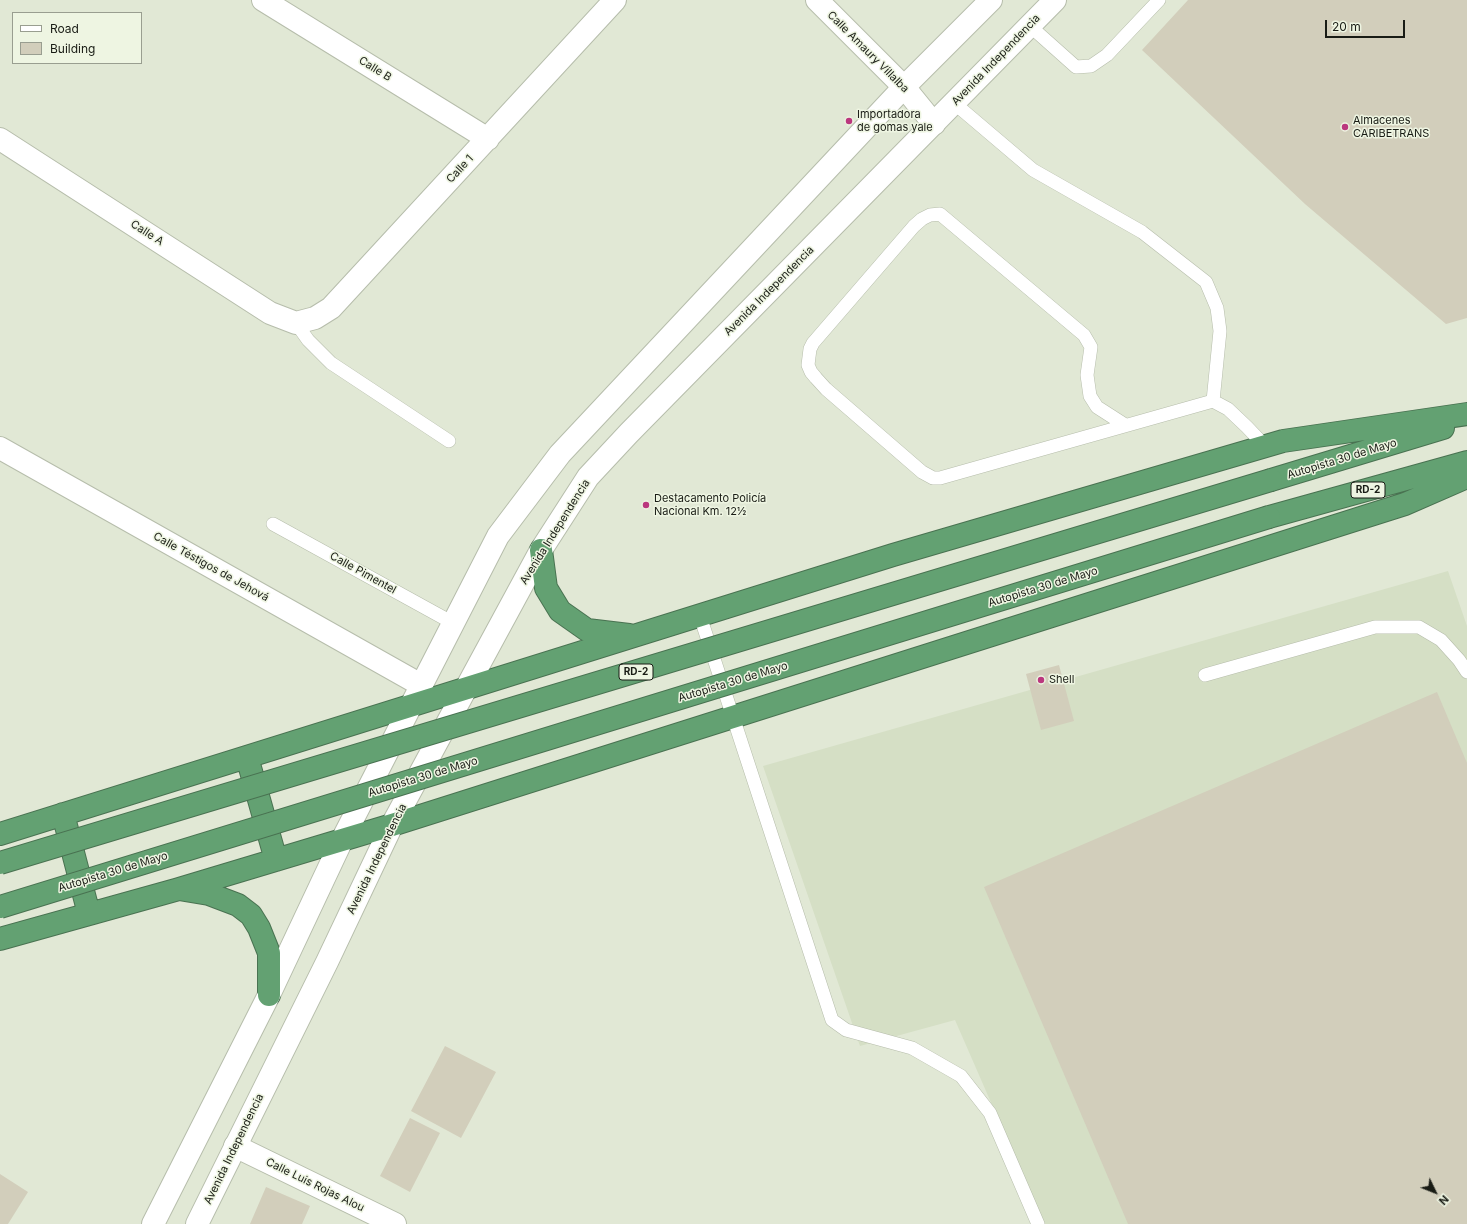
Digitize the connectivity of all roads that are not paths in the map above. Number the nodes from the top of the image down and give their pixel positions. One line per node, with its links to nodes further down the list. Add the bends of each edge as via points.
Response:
1 (614, 0): 12 (street, Calle 1)
2 (816, 0): 8 (street, Calle Amaury Villalba)
3 (991, 0): 8 (street)
4 (1055, 0): 7 (street, Avenida Independencia)
5 (1159, 0): 7 (lane, via 1107,55 1091,66 1076,67)
6 (271, 2): 12 (street, Calle B)
7 (1030, 26): 9 (street, Avenida Independencia)
8 (904, 87): 10 (street, Calle Amaury Villalba); 26 (street, via 560,454 498,536)
9 (954, 103): 10 (street, Avenida Independencia); 14 (lane, via 1033,170 1142,232 1206,282 1217,308 1220,331)
10 (934, 124): 24 (street, Avenida Independencia, via 588,477)
11 (0, 139): 13 (street, Calle A, via 270,313)
12 (488, 139): 13 (street, Calle 1, via 331,308 315,318)
13 (296, 324): 18 (lane, via 331,363)
14 (1213, 400): 17 (lane); 19 (lane, via 1228,409)
15 (1467, 414): 19 (highway, via 1283,441)
16 (1467, 421): 40 (highway, Autopista 30 de Mayo / RD-2, bridge)
17 (1125, 425): 17 (lane, via 1097,407 1090,396 1087,375 1091,347 1084,335 940,214 930,215 914,226 810,349 808,365 826,389 922,472 933,478)
18 (449, 441)
19 (1265, 446): 25 (highway, via 901,553)
20 (0, 448): 30 (street, Calle Téstigos de Jehová)
21 (1467, 462): 42 (highway, Autopista 30 de Mayo / RD-2, bridge, via 1269,517)
22 (1467, 477): 33 (highway, via 1405,504)
23 (273, 524): 26 (lane, Calle Pimentel)
24 (541, 550): 27 (highway, via 546,588 560,611 587,630); 31 (street, Avenida Independencia)
25 (700, 616): 27 (highway); 33 (lane)
26 (453, 623): 30 (street)
27 (638, 636): 31 (highway)
28 (1467, 672): 29 (lane, via 1441,640 1418,627 1382,627)
29 (1205, 674)
30 (421, 685): 32 (street)
31 (466, 689): 32 (highway); 36 (street, Avenida Independencia)
32 (410, 707): 34 (highway); 38 (street)
33 (732, 717): 36 (highway); 50 (lane, via 832,1020 846,1030 912,1048 961,1076 990,1112)
34 (247, 757): 35 (highway); 39 (highway)
35 (63, 814): 37 (highway); 43 (highway)
36 (392, 825): 38 (highway); 46 (street, Avenida Independencia)
37 (0, 834)
38 (342, 840): 39 (highway); 45 (street)
39 (276, 860): 41 (highway)
40 (0, 863)
41 (179, 889): 43 (highway); 45 (highway, via 209,894 238,905 251,915 269,952)
42 (0, 907)
43 (89, 914): 44 (highway)
44 (0, 939)
45 (269, 995): 47 (street)
46 (235, 1146): 48 (street, Avenida Independencia); 49 (street, Calle Luis Rojas Alou)
47 (153, 1224)
48 (197, 1224)
49 (395, 1224)
50 (1038, 1224)

